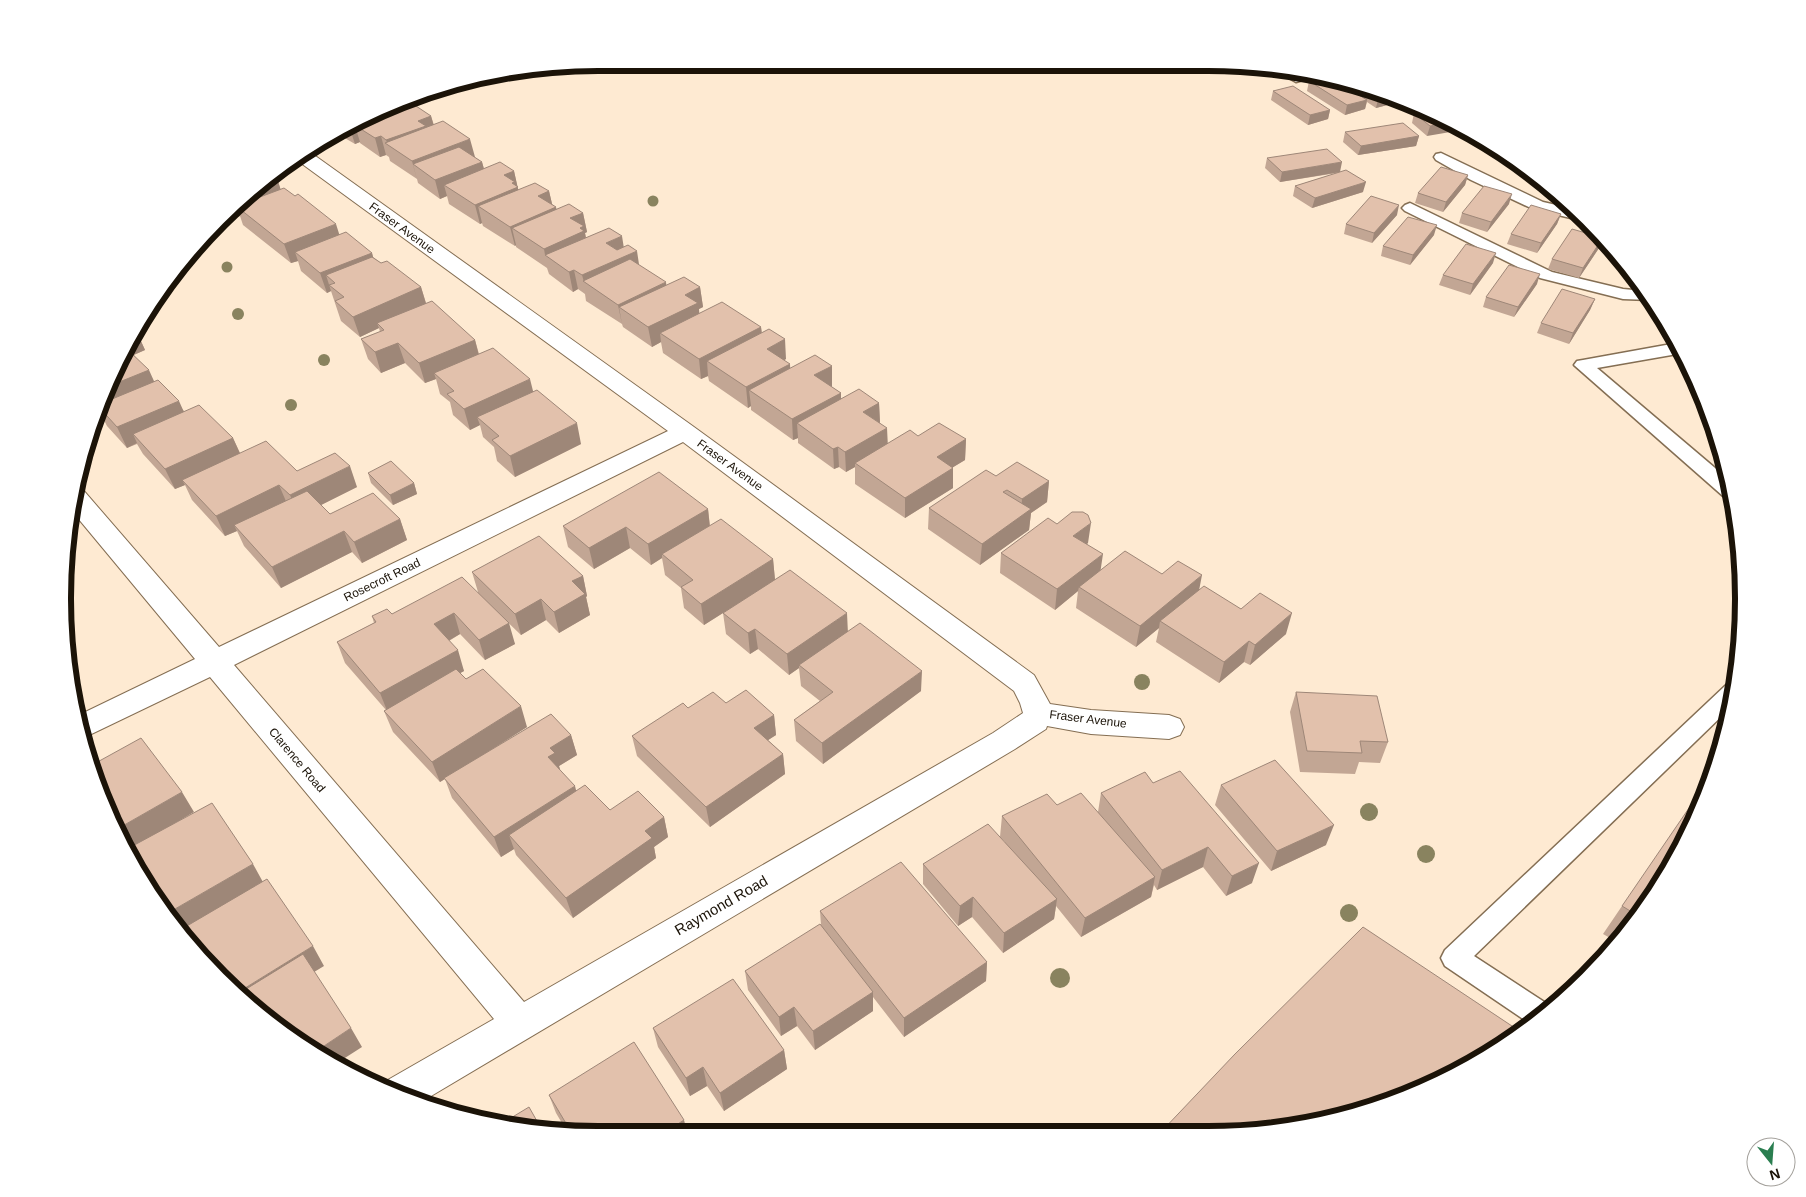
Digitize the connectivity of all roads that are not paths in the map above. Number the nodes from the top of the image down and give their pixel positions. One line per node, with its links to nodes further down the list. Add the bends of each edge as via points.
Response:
1 (1441, 157): 4 (lane, via 1538,206)
2 (307, 159): 7 (street, Fraser Avenue)
3 (1410, 208): 5 (lane, via 1546,275)
4 (1565, 212)
5 (1638, 295)
6 (1672, 349): 8 (lane, via 1583,365)
7 (685, 432): 10 (street, Rosecroft Road); 12 (street, Fraser Avenue, via 1024,683)
8 (1722, 484)
9 (80, 503): 10 (street, Clarence Road)
10 (214, 662): 13 (street, Rosecroft Road); 16 (street, Clarence Road)
11 (1725, 699): 15 (lane, via 1454,958)
12 (1038, 713): 14 (street, Fraser Avenue, via 1091,722); 16 (street, Raymond Road, via 1035,721 1010,737)
13 (86, 724)
14 (1169, 727)
15 (1535, 1011)
16 (519, 1023): 17 (street, Raymond Road)
17 (406, 1090)

